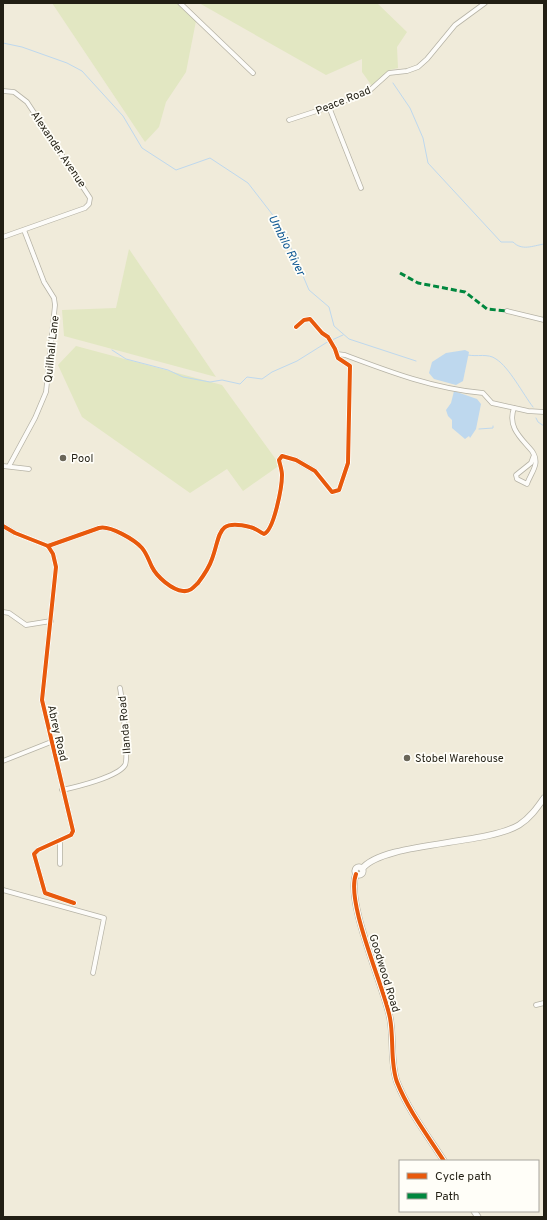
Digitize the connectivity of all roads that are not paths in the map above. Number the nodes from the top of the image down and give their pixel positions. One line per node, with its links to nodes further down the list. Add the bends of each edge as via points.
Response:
1 (180, 3): 3 (street)
2 (485, 3): 5 (street, Peace Road, via 455,25 426,61 418,67 389,73 372,90)
3 (253, 73)
4 (3, 91): 8 (street, Alexander Avenue, via 14,92 27,102 90,198 85,208)
5 (329, 107): 6 (street, Peace Road); 7 (street)
6 (289, 120)
7 (361, 188)
8 (24, 230): 9 (street, Alexander Avenue); 18 (street, Quillhall Lane, via 56,305 46,394)
9 (3, 237)
10 (507, 311): 11 (street)
11 (544, 320)
12 (296, 327): 13 (street, via 304,320 310,319 328,337)
13 (337, 354): 14 (street, via 405,377 465,392 484,394 493,403); 21 (street, via 338,358 349,364 351,371 348,464 340,489 332,492 315,471 283,456 279,460 282,475 280,497 267,533 262,534 249,526 230,525 218,534 206,573 194,588 184,591 173,587 152,568 142,547 108,527)
14 (514, 408): 15 (street); 16 (street, via 511,421)
15 (544, 412)
16 (534, 455): 16 (street, via 531,463 516,476 527,484 536,466)
17 (3, 466): 18 (street)
18 (9, 466): 19 (street)
19 (29, 468)
20 (3, 526): 21 (street, via 15,534)
21 (48, 546): 23 (street, Abrey Road, via 56,564)
22 (3, 612): 23 (street, via 9,613 26,625)
23 (51, 621): 25 (street, Abrey Road, via 42,696)
24 (120, 688): 27 (street, Ilanda Road, via 125,765 118,771 89,783)
25 (51, 742): 26 (street); 27 (street, Abrey Road)
26 (3, 761)
27 (62, 790): 29 (street, Abrey Road, via 73,831)
28 (544, 798): 36 (street, Goodwood Road, via 531,815 513,828 379,858 370,861 362,869 362,874 356,874 354,895 390,1019 396,1080 401,1093)
29 (60, 841): 30 (street); 32 (street, Abrey Road, via 34,854 44,892)
30 (60, 864)
31 (3, 890): 33 (street, via 104,918)
32 (74, 903)
33 (94, 973)
34 (536, 1004): 35 (street)
35 (544, 1004)
36 (443, 1160)

